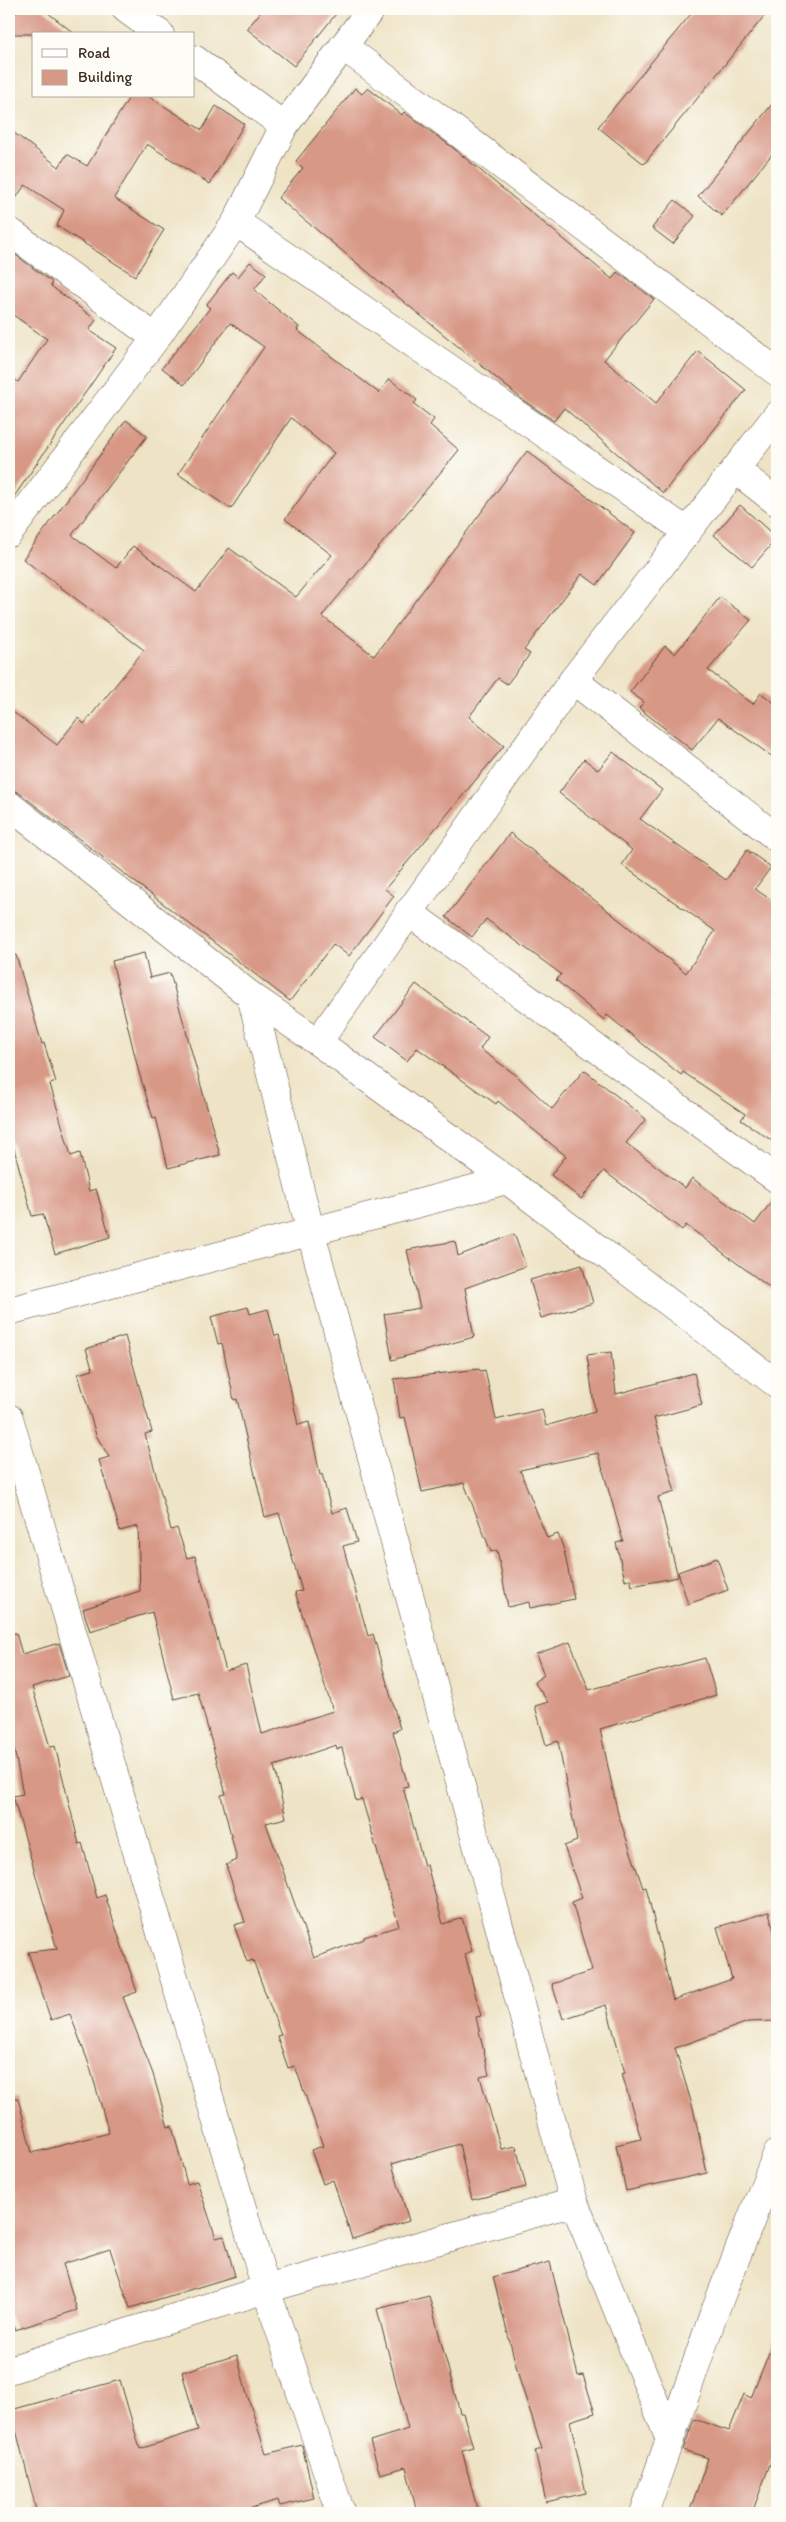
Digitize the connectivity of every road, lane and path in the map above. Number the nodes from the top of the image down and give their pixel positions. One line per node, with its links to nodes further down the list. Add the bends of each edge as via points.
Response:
1 (126, 9): 3 (street)
2 (371, 9): 4 (street)
3 (157, 32)
4 (343, 46): 6 (street); 10 (street)
5 (195, 60): 6 (street)
6 (284, 126): 7 (street)
7 (236, 222): 9 (street); 14 (street)
8 (9, 231): 9 (street)
9 (156, 338): 15 (street)
10 (777, 372)
11 (777, 415): 12 (street)
12 (736, 470): 13 (street); 14 (street)
13 (777, 502)
14 (688, 532): 16 (street)
15 (9, 533)
16 (573, 680): 18 (street); 19 (street)
17 (9, 805): 20 (street)
18 (777, 838)
19 (408, 912): 21 (street); 22 (street)
20 (251, 996): 21 (street); 24 (street)
21 (318, 1042): 23 (street)
22 (777, 1179)
23 (507, 1180): 24 (street); 26 (street)
24 (311, 1233): 25 (street); 29 (street)
25 (9, 1311)
26 (777, 1384)
27 (9, 1418): 30 (street)
28 (777, 2154): 32 (street, via 714,2313)
29 (574, 2202): 30 (street); 32 (street)
30 (266, 2289): 31 (street); 33 (street)
31 (9, 2370)
32 (670, 2440): 34 (street)
33 (341, 2513)
34 (644, 2513)

